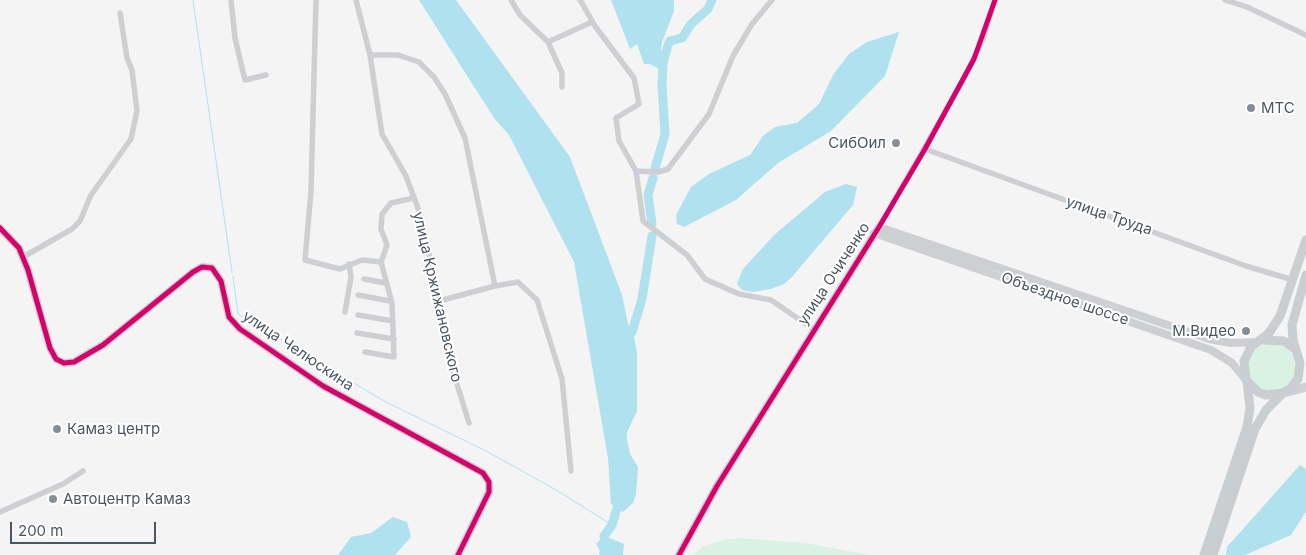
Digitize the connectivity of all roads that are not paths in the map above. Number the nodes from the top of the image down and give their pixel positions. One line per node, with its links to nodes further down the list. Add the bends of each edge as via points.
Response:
1 (231, 0): 14 (street, via 235,38 245,80)
2 (316, 0): 25 (street, via 311,191 305,260 340,269)
3 (356, 0): 13 (street, улица Кржижановского)
4 (511, 0): 12 (street, via 520,14)
5 (580, 0): 10 (street)
6 (772, 0): 17 (street, via 752,24 733,56 709,114 668,169)
7 (995, 0): 16 (street, улица Очиченко, via 974,58)
8 (1225, 0): 11 (street)
9 (120, 12): 23 (street, via 137,111 131,139 91,194 80,221)
10 (592, 22): 12 (street); 17 (street, via 634,78 639,104 616,118 619,141)
11 (1306, 35)
12 (548, 42): 15 (street, via 562,73)
13 (370, 55): 18 (street, улица Кржижановского, via 382,134 406,176); 30 (street, via 398,55 419,62 445,94 465,138)
14 (266, 75)
15 (562, 87)
16 (924, 149): 19 (street, улица Очиченко); 28 (street, улица Труда, via 1246,266)
17 (636, 171): 37 (street, via 643,221 686,255 705,279 739,294 771,300)
18 (414, 198): 24 (street, via 391,203 382,214 381,229 387,245); 33 (street, улица Кржижановского, via 424,228)
19 (879, 226): 21 (street, улица Очиченко); 40 (street, Объездное шоссе, via 1209,339 1231,343)
20 (0, 228): 23 (street, улица Челюскина, via 15,242)
21 (874, 233): 37 (street, улица Очиченко); 43 (street, Объездное шоссе, via 1211,350 1232,363)
22 (1306, 240): 28 (main road)
23 (23, 257): 50 (street, улица Челюскина, via 50,348 60,360 74,362 103,345 193,272 202,267 212,268 221,281 229,317 240,329 323,386 483,473 488,482 488,492)
24 (381, 262): 25 (street, via 362,260); 29 (street)
25 (349, 264): 34 (street, via 351,277)
26 (1306, 275): 42 (main road, via 1292,325)
27 (364, 279): 29 (street)
28 (1293, 280): 40 (main road, via 1280,316)
29 (385, 283): 32 (street)
30 (495, 286): 33 (street); 48 (street, via 518,282 537,300 562,379)
31 (358, 296): 32 (street)
32 (390, 301): 36 (street)
33 (439, 301): 46 (street, улица Кржижановского, via 453,371)
34 (345, 312)
35 (358, 315): 36 (street)
36 (393, 321): 39 (street)
37 (813, 329): 51 (street, улица Очиченко, via 717,486)
38 (357, 332): 39 (street)
39 (394, 339): 41 (street, via 394,357)
40 (1261, 341): 42 (main road, via 1284,341); 43 (main road, via 1251,347 1244,361)
41 (365, 352)
42 (1300, 355): 45 (main road, via 1298,379)
43 (1246, 380): 45 (main road, via 1266,395); 52 (main road, via 1250,408 1247,427)
44 (1306, 387): 45 (main road)
45 (1283, 393): 53 (main road, via 1266,410 1256,429)
46 (469, 423)
47 (84, 471): 49 (street)
48 (571, 471)
49 (0, 512)
50 (458, 555)
51 (679, 555)
52 (1204, 555)
53 (1213, 555)

